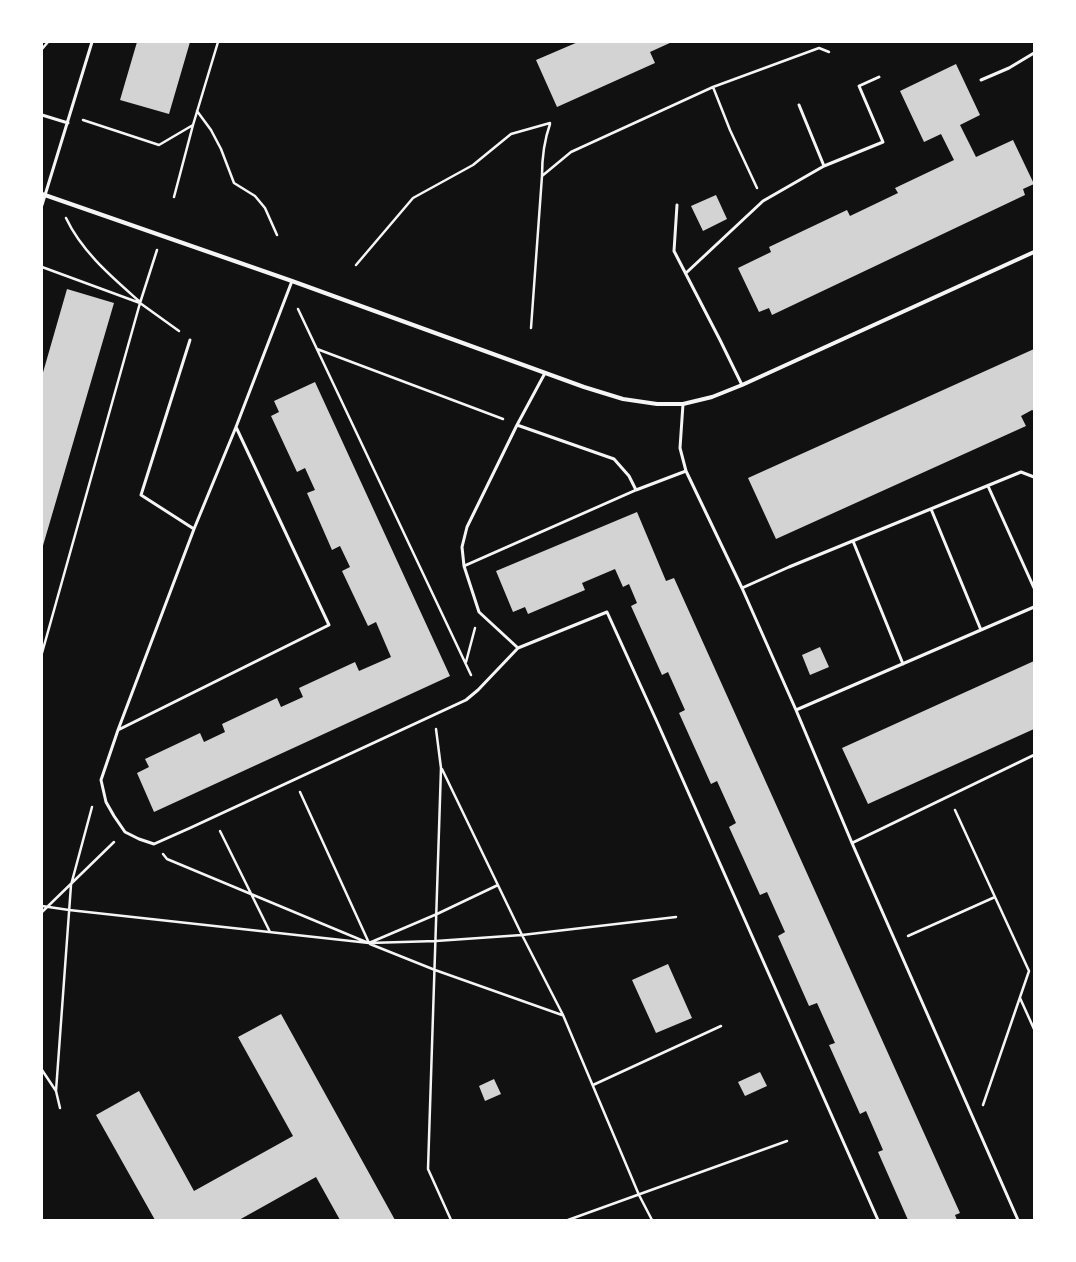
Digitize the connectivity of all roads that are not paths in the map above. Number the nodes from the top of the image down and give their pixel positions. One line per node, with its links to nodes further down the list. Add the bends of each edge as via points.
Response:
1 (92, 42): 7 (lane)
2 (1034, 53): 4 (lane, via 1009,68)
3 (879, 78): 8 (lane, via 859,86 883,142)
4 (981, 80)
5 (799, 105): 8 (lane)
6 (42, 115): 7 (lane)
7 (68, 124): 9 (lane)
8 (824, 166): 13 (lane, via 763,201)
9 (43, 195): 10 (lane); 14 (street)
10 (42, 205)
11 (677, 205): 13 (lane, via 674,251)
12 (1034, 252): 17 (street)
13 (686, 273): 17 (lane)
14 (292, 281): 16 (street); 20 (lane)
15 (190, 340): 26 (lane, via 141,495)
16 (545, 373): 18 (street, via 623,399 658,404); 19 (lane)
17 (742, 385): 18 (street, via 712,397)
18 (683, 404): 21 (lane, via 680,448)
19 (517, 425): 24 (lane, via 614,459 629,476); 28 (lane, via 466,527 462,547)
20 (236, 427): 26 (lane); 36 (lane, via 329,625)
21 (686, 471): 24 (lane); 29 (lane)
22 (1034, 477): 23 (lane, via 1021,472)
23 (988, 486): 25 (lane); 30 (lane)
24 (636, 490): 28 (lane)
25 (931, 509): 27 (lane); 32 (lane)
26 (194, 529): 36 (lane)
27 (853, 541): 29 (lane); 34 (lane)
28 (464, 566): 33 (lane, via 479,612)
29 (742, 588): 35 (lane)
30 (1034, 588)
31 (1034, 607): 32 (lane)
32 (981, 630): 34 (lane)
33 (518, 648): 36 (lane, via 466,700 154,844 125,832 106,802 101,780); 39 (lane, via 607,612)
34 (903, 664): 35 (lane)
35 (796, 710): 38 (lane)
36 (118, 730)
37 (1034, 755): 38 (lane)
38 (852, 843): 40 (lane)
39 (878, 1220)
40 (1018, 1220)

